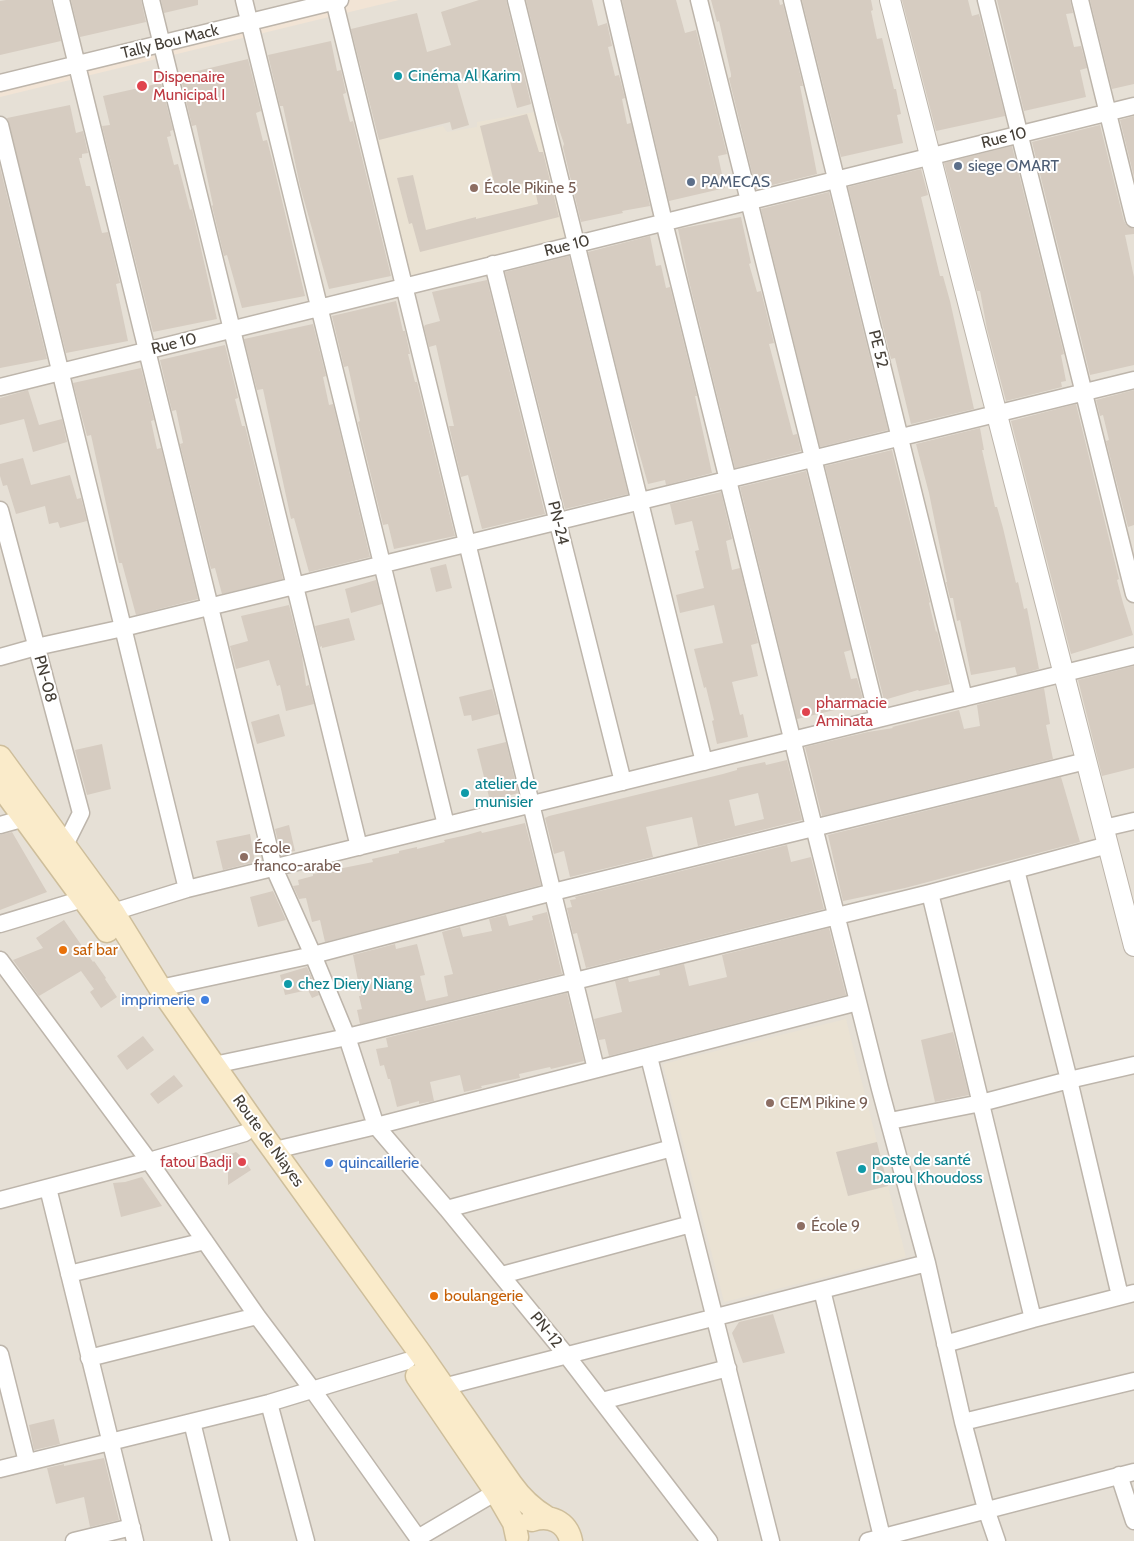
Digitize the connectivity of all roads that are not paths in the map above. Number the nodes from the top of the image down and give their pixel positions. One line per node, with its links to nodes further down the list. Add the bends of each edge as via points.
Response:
1 (61, 0): 14 (street)
2 (151, 0): 13 (street)
3 (244, 0): 12 (street)
4 (336, 0): 12 (street, Tally Bou Mack); 27 (street)
5 (516, 0): 25 (street)
6 (612, 0): 24 (street)
7 (699, 0): 22 (street)
8 (792, 0): 21 (street, PE 52)
9 (890, 0): 20 (street)
10 (986, 0): 19 (street)
11 (1080, 0): 17 (street)
12 (249, 22): 13 (street, Tally Bou Mack); 28 (street)
13 (162, 44): 14 (street, Tally Bou Mack); 29 (street)
14 (77, 65): 15 (street, Tally Bou Mack); 30 (street)
15 (0, 83)
16 (1134, 106): 17 (street, Rue 10)
17 (1108, 112): 19 (street, Rue 10); 23 (street)
18 (0, 125): 31 (street)
19 (1020, 134): 20 (street, Rue 10); 34 (street)
20 (930, 156): 21 (street, Rue 10); 35 (street)
21 (836, 180): 22 (street, Rue 10); 36 (street, PE 52)
22 (749, 201): 24 (street, Rue 10); 37 (street)
23 (1134, 219)
24 (664, 222): 25 (street, Rue 10); 38 (street)
25 (576, 244): 26 (street, Rue 10); 39 (street)
26 (493, 264): 27 (street, Rue 10); 41 (street, PN-24)
27 (405, 286): 28 (street, Rue 10); 42 (street)
28 (319, 308): 29 (street, Rue 10); 43 (street)
29 (232, 329): 30 (street, Rue 10); 44 (street)
30 (147, 350): 31 (street, Rue 10); 46 (street)
31 (61, 372): 33 (street, Rue 10); 47 (street)
32 (1134, 380): 34 (street)
33 (0, 387)
34 (1084, 392): 35 (street); 45 (street)
35 (997, 414): 36 (street); 51 (street)
36 (900, 438): 37 (street); 52 (street, PE 52)
37 (813, 459): 38 (street); 53 (street)
38 (728, 479): 39 (street); 54 (street)
39 (640, 502): 41 (street); 57 (street)
40 (0, 510): 48 (street, PN-08)
41 (558, 522): 42 (street); 58 (street, PN-24)
42 (468, 544): 43 (street); 60 (street)
43 (382, 565): 44 (street); 64 (street)
44 (295, 586): 46 (street); 68 (street)
45 (1134, 594)
46 (210, 607): 47 (street); 69 (street)
47 (123, 628): 48 (street); 71 (street)
48 (36, 647): 50 (street); 67 (street, PN-08, via 82,813)
49 (1134, 656): 51 (street)
50 (0, 657)
51 (1064, 674): 52 (street); 56 (street)
52 (964, 698): 53 (street)
53 (878, 719): 54 (street)
54 (794, 739): 57 (street); 65 (street)
55 (0, 757): 67 (main road, Route de Niayes)
56 (1086, 761): 65 (street); 66 (street)
57 (704, 762): 58 (street)
58 (623, 782): 60 (street)
59 (0, 785): 61 (main road, Route de Niayes)
60 (532, 804): 64 (street); 72 (street)
61 (25, 818): 63 (street); 74 (main road, Route de Niayes)
62 (1134, 821): 66 (street)
63 (0, 825)
64 (446, 825): 68 (street)
65 (814, 827): 72 (street); 76 (street)
66 (1106, 837): 70 (street); 78 (street)
67 (65, 845): 75 (main road, Route de Niayes)
68 (359, 847): 69 (street)
69 (274, 868): 71 (street); 79 (street)
70 (1016, 870): 73 (street); 89 (street)
71 (187, 889): 75 (street)
72 (553, 892): 79 (street); 81 (street)
73 (930, 893): 76 (street); 90 (street)
74 (83, 899): 77 (street); 93 (main road, Route de Niayes, via 148,988)
75 (113, 912): 82 (main road, Route de Niayes)
76 (837, 916): 81 (street); 83 (street)
77 (0, 924)
78 (1134, 946)
79 (313, 955): 82 (street); 84 (street)
80 (0, 960): 96 (street)
81 (575, 981): 84 (street); 88 (street)
82 (160, 988): 86 (main road, Route de Niayes)
83 (858, 1002): 85 (street); 91 (street)
84 (346, 1037): 86 (street); 92 (street)
85 (648, 1056): 88 (street); 94 (street)
86 (214, 1065): 95 (main road, Route de Niayes)
87 (1134, 1065): 89 (street)
88 (596, 1069): 92 (street)
89 (1069, 1080): 90 (street); 106 (street)
90 (981, 1103): 91 (street); 109 (street)
91 (890, 1121): 102 (street)
92 (376, 1126): 95 (street); 99 (street, PN-12)
93 (245, 1132): 96 (street); 114 (main road, Route de Niayes)
94 (672, 1148): 99 (street); 100 (street)
95 (275, 1150): 117 (main road, Route de Niayes)
96 (149, 1161): 97 (street); 101 (street)
97 (48, 1188): 98 (street); 103 (street)
98 (0, 1200)
99 (447, 1208): 104 (street, PN-12)
100 (691, 1224): 104 (street); 108 (street)
101 (205, 1241): 103 (street); 107 (street)
102 (926, 1263): 105 (street); 110 (street)
103 (69, 1274): 113 (street)
104 (502, 1275): 112 (street, PN-12)
105 (822, 1290): 108 (street); 133 (street)
106 (1127, 1295): 109 (street)
107 (257, 1316): 113 (street); 118 (street)
108 (715, 1317): 112 (street); 115 (street)
109 (1033, 1319): 110 (street)
110 (945, 1344): 122 (street)
111 (0, 1354): 124 (street)
112 (567, 1356): 117 (street); 119 (street, PN-12)
113 (89, 1358): 123 (street)
114 (407, 1361): 118 (street); 127 (main road, Route de Niayes)
115 (728, 1368): 119 (street); 140 (street)
116 (1134, 1381): 122 (street)
117 (443, 1387): 129 (main road, Route de Niayes, via 520,1497)
118 (312, 1389): 120 (street); 134 (street)
119 (602, 1400): 139 (street, PN-12)
120 (269, 1403): 121 (street); 138 (street)
121 (192, 1422): 123 (street); 137 (street)
122 (963, 1422): 128 (street)
123 (111, 1441): 124 (street); 131 (street)
124 (27, 1462): 125 (street)
125 (0, 1469)
126 (1126, 1474): 128 (street); 130 (street)
127 (496, 1492): 132 (main road, Route de Niayes, via 514,1523); 134 (street)
128 (986, 1509): 133 (street); 141 (street)
129 (546, 1517): 132 (main road, via 525,1524); 135 (main road, Route de Niayes, via 562,1524)
130 (1134, 1521)
131 (133, 1534): 136 (street)
132 (517, 1539)
133 (875, 1539)
134 (419, 1540)
135 (572, 1540)
136 (74, 1541)
137 (221, 1541)
138 (306, 1541)
139 (709, 1541)
140 (772, 1541)
141 (997, 1541)

